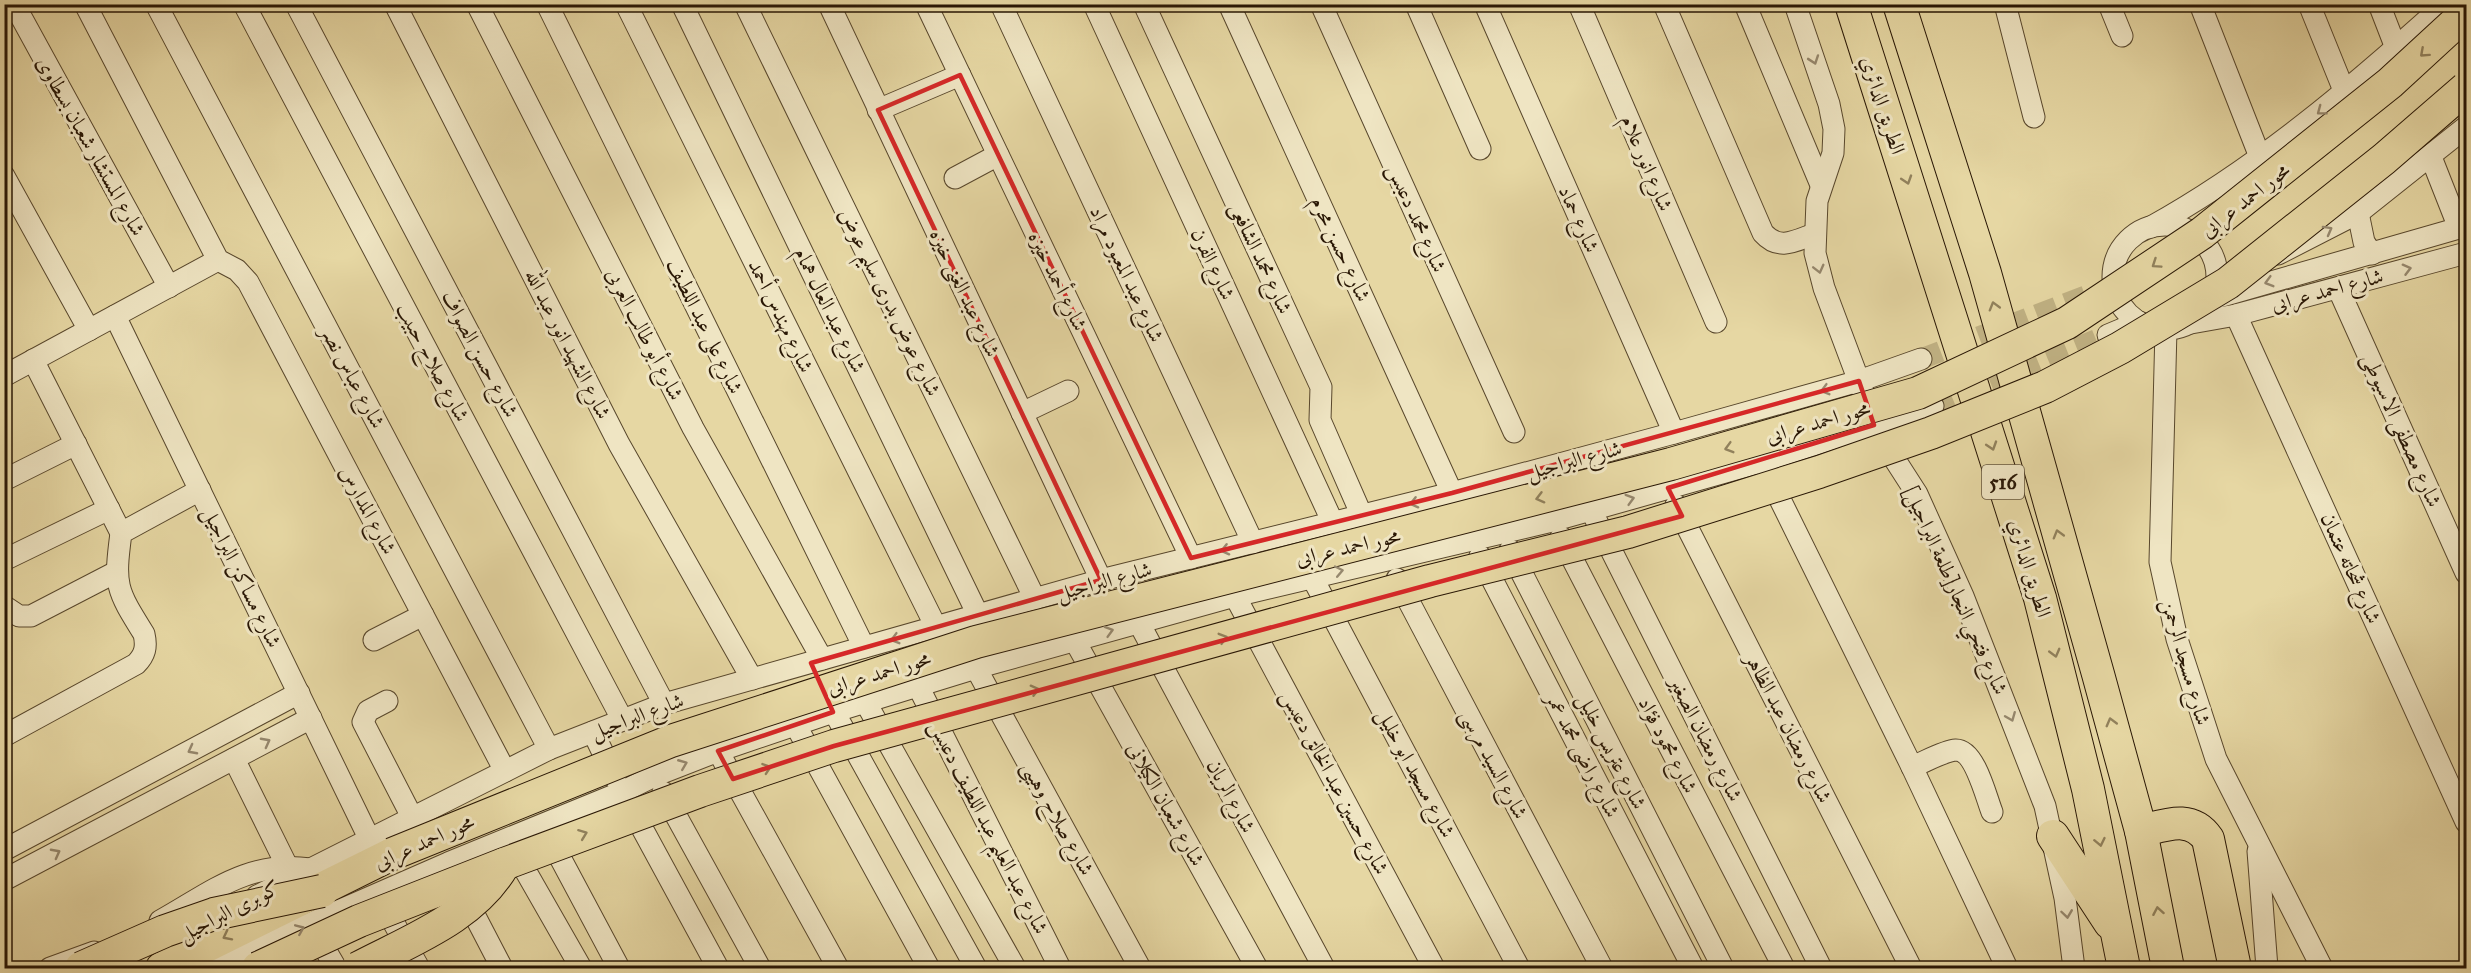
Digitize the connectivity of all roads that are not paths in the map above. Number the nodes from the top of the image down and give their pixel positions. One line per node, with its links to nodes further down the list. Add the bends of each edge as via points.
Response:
1 (14, 4): 57 (street, شارع المستشار شعبان بسطاوى)
2 (85, 4): 55 (street)
3 (156, 4): 125 (street, شارع عباس نصر)
4 (244, 4): 121 (street, شارع صلاح حبيب)
5 (296, 4): 118 (street, شارع حسن الصواف)
6 (395, 4): 113 (street, شارع الشهيد انور عبد الله, via 619,444)
7 (477, 4): 111 (street, شارع أبو طالب العربى)
8 (546, 4): 110 (street, شارع على عبد اللطيف)
9 (626, 4): 107 (street, شارع مهندس أحمد)
10 (682, 4): 105 (street, شارع عبد العال همام)
11 (745, 4): 102 (street, شارع عوض بدرى سليم عوض)
12 (926, 4): 36 (street, شارع أحمد خيزه)
13 (1001, 4): 93 (street, شارع عبد المعبود مراد)
14 (1094, 4): 89 (street, شارع الفرن)
15 (1144, 4): 87 (street, شارع محمد الشافعى, via 1321,387 1320,420)
16 (1229, 4): 84 (street, شارع حسن محرم)
17 (1321, 4): 77 (street, شارع محمد دعبس)
18 (1416, 4): 42 (street)
19 (1485, 4): 78 (street, شارع حماد)
20 (1579, 4): 63 (street, شارع انور علام)
21 (1664, 4): 52 (street, via 1763,233 1771,241 1783,244)
22 (1745, 4): 48 (street)
23 (1795, 4): 48 (street, شارع فتحي النجار[طلعة البراجيل], one-way to 48, via 1833,116 1833,153)
24 (1851, 4): 151 (highway, الطريق الدائري / 516, one-way to 151, via 2040,598 2088,789)
25 (1899, 4): 137 (highway, الطريق الدائري / 516, one-way to 25, via 1985,273)
26 (2005, 4): 40 (street)
27 (2109, 4): 34 (street)
28 (2200, 4): 44 (street)
29 (2309, 4): 38 (street)
30 (2379, 4): 35 (street)
31 (2445, 4): 35 (street)
32 (834, 6): 39 (street, شارع عبد الغنى خيزه)
33 (2466, 13): 148 (highway, محور احمد عرابى, one-way to 148, bridge, via 2390,83 2202,233 2067,323 1918,393 1671,464 976,642 671,741 392,854)
34 (2122, 36)
35 (2396, 48): 38 (street)
36 (960, 75): 39 (street); 43 (street, شارع أحمد خيزه)
37 (2466, 88): 143 (highway, one-way to 37, bridge, via 834,746 1430,580 1628,532 1931,433 2045,387 2120,348 2228,283)
38 (2345, 93): 44 (street, one-way to 44)
39 (878, 110): 75 (street, شارع عبد الغنى خيزه)
40 (2034, 117)
41 (2466, 127): 45 (street)
42 (1480, 149)
43 (998, 155): 47 (street); 94 (street, شارع أحمد خيزه)
44 (2260, 157): 50 (street, via 2220,187)
45 (2431, 157): 49 (street); 51 (street)
46 (4, 176): 67 (street)
47 (955, 178)
48 (1821, 185): 52 (street, شارع فتحي النجار[طلعة البراجيل])
49 (2358, 213): 54 (street, via 2364,242); 59 (street, one-way to 49)
50 (2151, 227): 56 (street, via 2133,237 2121,250); 59 (street, via 2176,226 2199,236 2213,256)
51 (2463, 227): 54 (street, شارع احمد عرابى)
52 (1814, 234): 72 (street, شارع فتحي النجار[طلعة البراجيل], one-way to 72, via 1821,280)
53 (2466, 253): 58 (street, شارع احمد عرابى, one-way to 53)
54 (2372, 254): 59 (street, شارع احمد عرابى, one-way to 59)
55 (218, 260): 57 (street); 104 (street, شارع المدارس, via 237,270 248,282)
56 (2114, 285): 60 (street); 64 (street, via 2122,306)
57 (169, 287): 62 (street)
58 (2338, 288): 61 (street, شارع احمد عرابى); 98 (street, شارع مصطفى الاسيوطى)
59 (2215, 289): 65 (street, via 2198,317)
60 (2091, 294)
61 (2236, 315): 65 (street, شارع احمد عرابى); 135 (street, شارع شحاته عتمان)
62 (115, 316): 67 (street); 83 (street, شارع مساكن البراجيل)
63 (1716, 322)
64 (2139, 322): 66 (street); 68 (street)
65 (2187, 324): 66 (street)
66 (2166, 329): 141 (street, شارع مسجد الرحمن, via 2160,562 2200,718)
67 (89, 330): 70 (street)
68 (2108, 335)
69 (1921, 359): 72 (street, شارع البراجيل)
70 (33, 360): 71 (street); 79 (street)
71 (5, 374)
72 (1859, 381): 76 (street, شارع فتحي النجار[طلعة البراجيل]); 78 (street, شارع البراجيل, one-way to 78)
73 (1068, 391): 75 (street)
74 (1933, 406): 76 (street)
75 (1022, 413): 100 (street, شارع عبد الغنى خيزه)
76 (1874, 425): 80 (street); 139 (street, شارع فتحي النجار[طلعة البراجيل], one-way to 139, via 1917,494 1963,596 2034,774)
77 (1514, 432)
78 (1674, 433): 84 (street, شارع البراجيل)
79 (76, 444): 81 (street); 85 (street)
80 (1761, 462): 82 (street); 128 (street)
81 (4, 480)
82 (1668, 488): 86 (street, one-way to 82); 182 (street, شارع رمضان عبد الظاهر)
83 (200, 490): 90 (street); 115 (street, شارع مساكن البراجيل)
84 (1452, 493): 87 (street, شارع البراجيل, one-way to 87)
85 (109, 509): 90 (street); 95 (street)
86 (1591, 510): 88 (street); 181 (street, شارع رمضان الصغير)
87 (1362, 516): 89 (street, شارع البراجيل)
88 (1552, 521): 91 (street); 180 (street, شارع محمود فؤاد)
89 (1333, 523): 93 (street, شارع البراجيل)
90 (121, 533): 97 (street)
91 (1502, 534): 92 (street); 179 (street, شارع عتريس خليل)
92 (1472, 541): 96 (street); 178 (street, شارع راضى محمد عمر)
93 (1253, 543): 94 (street, شارع البراجيل, one-way to 94)
94 (1191, 558): 100 (street, شارع البراجيل)
95 (4, 560)
96 (1387, 560): 99 (street, one-way to 96); 177 (street, شارع السيد مرسى)
97 (116, 572): 103 (street, via 31,616 19,616); 124 (street, via 118,589 144,634 141,658)
98 (2466, 573)
99 (1312, 577): 101 (street); 176 (street, شارع مسجد ابو خليل)
100 (1101, 580): 102 (street, شارع البراجيل)
101 (1235, 596): 106 (street); 175 (street, شارع حسين عبد الخالق دعبس)
102 (1035, 599): 105 (street, شارع البراجيل)
103 (4, 606)
104 (423, 615): 108 (street); 129 (street, شارع المدارس)
105 (978, 615): 107 (street, شارع البراجيل)
106 (1138, 623): 109 (street, one-way to 106); 174 (street, شارع الريان)
107 (936, 627): 110 (street, شارع البراجيل, one-way to 110)
108 (374, 640)
109 (1075, 640): 112 (street); 173 (street, شارع شعبان الكيلانى)
110 (864, 647): 111 (street, شارع البراجيل)
111 (816, 661): 113 (street, شارع البراجيل); 119 (street, شارع أبو طالب العربى)
112 (976, 668): 114 (street); 172 (street, شارع صلاح وهيبى)
113 (752, 679): 118 (street, شارع البراجيل)
114 (918, 686): 117 (street); 171 (street, شارع عبد العليم عبد اللطيف دعبس)
115 (299, 693): 120 (street, شارع مساكن البراجيل); 132 (street, one-way to 132)
116 (387, 701): 134 (street, via 365,714 364,726)
117 (866, 703): 119 (street); 170 (street)
118 (664, 704): 121 (street, شارع البراجيل)
119 (833, 712): 122 (street); 169 (street, شارع أبو طالب العربى)
120 (311, 718): 127 (street, one-way to 120); 140 (street, شارع مساكن البراجيل)
121 (622, 719): 123 (street, شارع البراجيل)
122 (795, 724): 126 (street); 168 (street)
123 (593, 732): 125 (street, شارع البراجيل); 131 (street)
124 (4, 736)
125 (549, 749): 129 (street, شارع البراجيل)
126 (718, 751): 130 (street, one-way to 126); 167 (street)
127 (234, 759): 138 (street); 145 (street)
128 (1912, 767): 133 (street, via 1954,750 1963,752 1972,760); 183 (street)
129 (505, 771): 134 (street, شارع البراجيل)
130 (654, 776): 131 (street); 166 (street)
131 (622, 792): 136 (street); 165 (street)
132 (77, 812): 138 (street); 142 (street)
133 (1992, 812)
134 (412, 817): 140 (street, شارع البراجيل)
135 (2466, 822)
136 (542, 824): 143 (street); 164 (street)
137 (2141, 831): 185 (highway, الطريق الدائري / 516, one-way to 137); 186 (highway, via 2187,823 2196,826 2208,839)
138 (90, 835): 146 (street, one-way to 138)
139 (2053, 836): 151 (highway); 184 (street, شارع فتحي النجار[طلعة البراجيل], one-way to 184)
140 (369, 838): 148 (street, شارع البراجيل)
141 (2257, 841): 187 (street); 188 (street, شارع مسجد الرحمن)
142 (4, 850)
143 (506, 851): 144 (street); 157 (highway, bridge); 160 (highway, bridge, via 486,891 461,911); 163 (street)
144 (448, 863): 147 (street); 162 (street)
145 (287, 866): 148 (street); 152 (street, via 263,868 233,879 152,925)
146 (7, 874)
147 (425, 874): 149 (street); 156 (street, كوبرى البراجيل, one-way to 147)
148 (317, 880): 153 (highway, bridge, via 165,931); 154 (street, كوبرى البراجيل, bridge); 155 (highway, محور احمد عرابى, one-way to 155, bridge)
149 (382, 902): 150 (street); 161 (street)
150 (320, 939): 158 (street); 159 (street)
151 (2123, 961)
152 (50, 969)
153 (81, 969)
154 (114, 969)
155 (162, 969)
156 (208, 969)
157 (258, 969)
158 (268, 969)
159 (336, 969)
160 (358, 969)
161 (419, 969)
162 (502, 969)
163 (580, 969)
164 (620, 969)
165 (718, 969)
166 (760, 969)
167 (838, 969)
168 (929, 969)
169 (976, 969)
170 (1015, 969)
171 (1060, 969)
172 (1140, 969)
173 (1257, 969)
174 (1324, 969)
175 (1434, 969)
176 (1519, 969)
177 (1602, 969)
178 (1693, 969)
179 (1723, 969)
180 (1784, 969)
181 (1821, 969)
182 (1911, 969)
183 (2007, 969)
184 (2074, 969)
185 (2168, 969)
186 (2235, 969)
187 (2267, 969)
188 (2322, 969)

